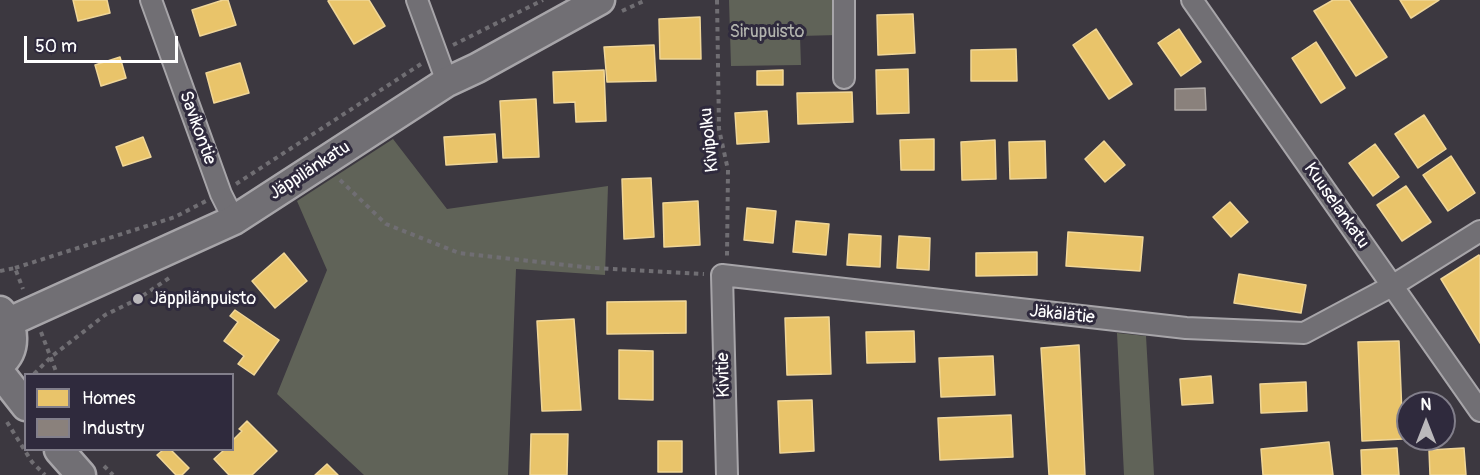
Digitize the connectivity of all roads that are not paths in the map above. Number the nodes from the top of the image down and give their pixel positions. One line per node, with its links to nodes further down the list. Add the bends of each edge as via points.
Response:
1 (151, 0): 8 (street, Savikontie)
2 (417, 0): 7 (street)
3 (600, 0): 7 (street, Jäppilänkatu)
4 (844, 0): 6 (street)
5 (1192, 0): 11 (street, Kuuselankatu)
6 (844, 78)
7 (447, 82): 8 (street, Jäppilänkatu)
8 (234, 220): 12 (street, Jäppilänkatu)
9 (1480, 231): 11 (street, Jäkälätie)
10 (722, 275): 11 (street, Jäkälätie, via 1186,328 1304,333); 19 (street, Kivitie)
11 (1392, 286): 15 (street, Kuuselankatu)
12 (4, 316): 13 (street, via 12,342)
13 (0, 364)
14 (0, 373): 16 (street)
15 (1477, 402)
16 (16, 414)
17 (60, 451): 18 (street)
18 (81, 475)
19 (727, 475)

